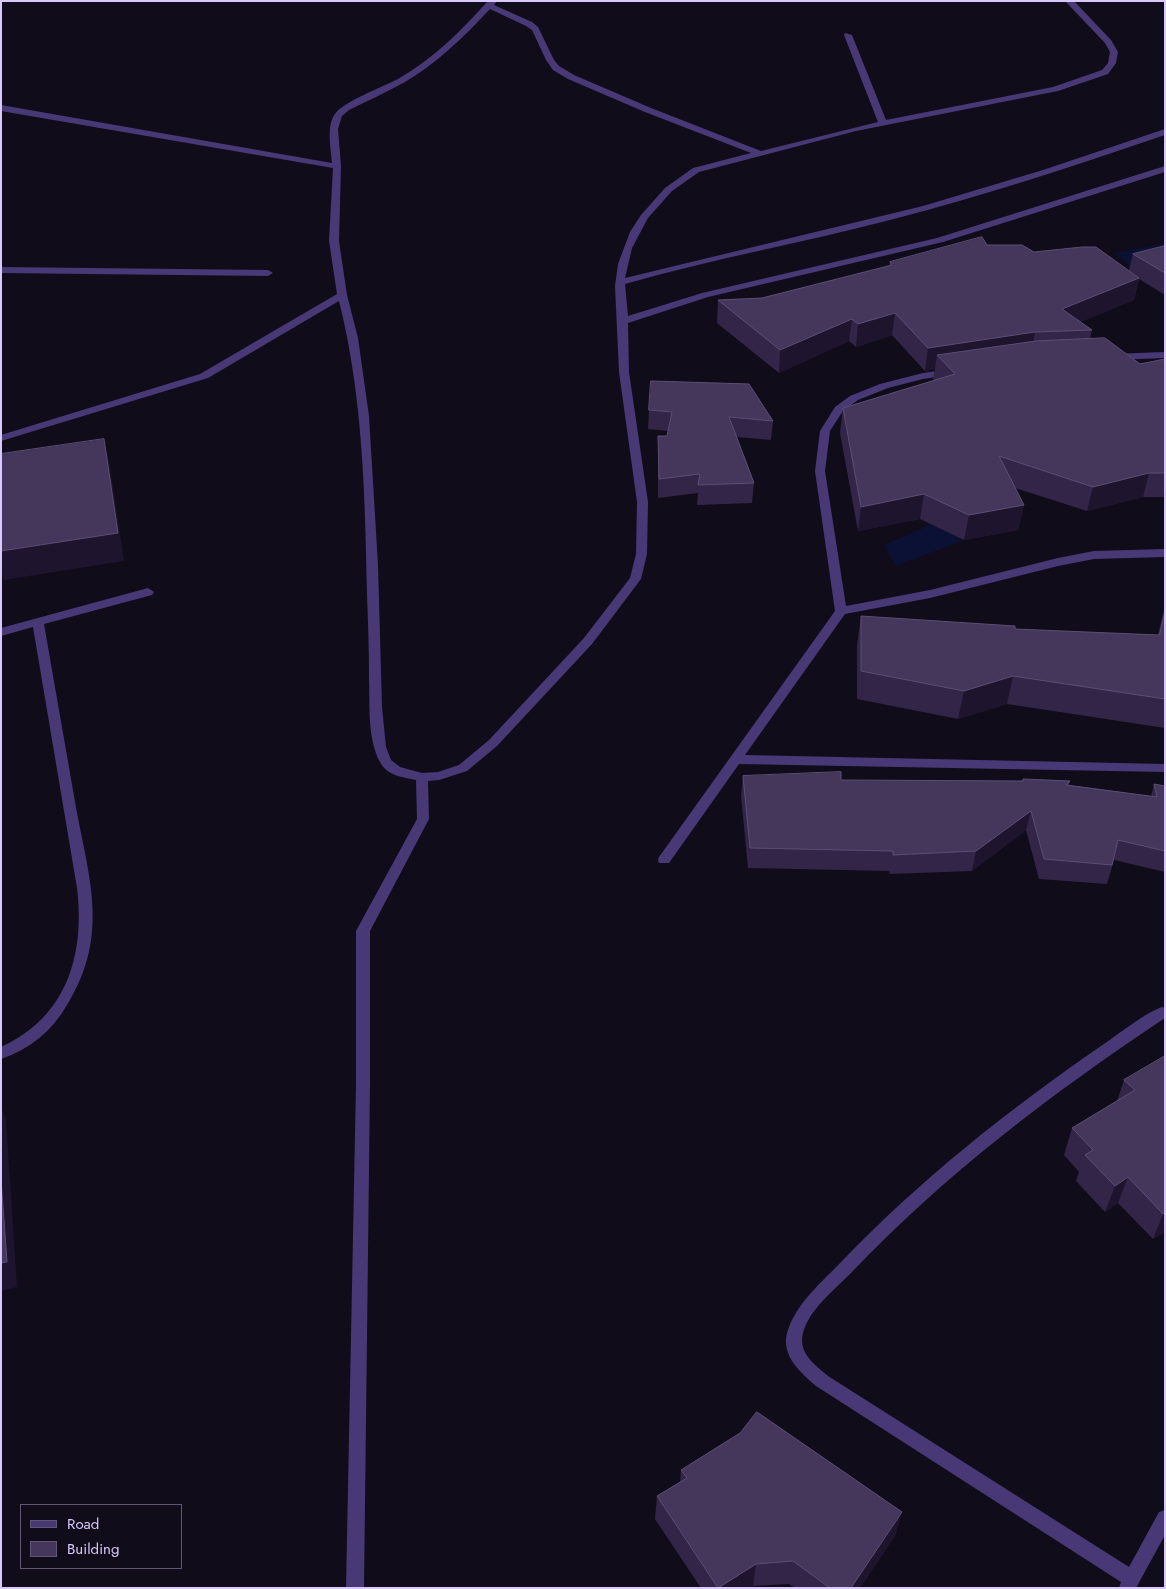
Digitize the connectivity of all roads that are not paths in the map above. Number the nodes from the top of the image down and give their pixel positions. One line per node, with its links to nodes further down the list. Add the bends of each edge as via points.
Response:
1 (1069, 1): 5 (street, via 1114,52 1112,63 1105,72 1054,89)
2 (492, 3): 7 (street, via 535,29 550,60 571,77); 8 (street, via 462,34 422,67 338,115 334,129)
3 (848, 35): 5 (street)
4 (1, 108): 8 (street)
5 (883, 124): 7 (street)
6 (1165, 132): 12 (street, via 951,201 685,263)
7 (760, 153): 12 (street, via 696,170 676,182 639,224 623,263)
8 (337, 166): 13 (street, via 334,241)
9 (1165, 169): 14 (street, via 940,240 705,295)
10 (1, 270): 11 (street)
11 (268, 273)
12 (620, 282): 14 (street)
13 (342, 295): 18 (street, via 204,376); 26 (street, via 353,338 364,416 380,747 386,762 396,771)
14 (623, 321): 26 (street, via 624,372 643,522 635,579 588,641 493,743 463,768 439,776)
15 (1165, 355): 16 (street)
16 (1105, 357)
17 (963, 370): 21 (street, via 900,382 854,398 839,409 824,431 820,471)
18 (1, 438)
19 (1165, 553): 21 (street, via 1094,555)
20 (148, 592): 22 (street)
21 (842, 611): 24 (street)
22 (38, 623): 23 (street); 29 (street, via 87,926 76,976 64,998 37,1033)
23 (1, 632)
24 (735, 759): 25 (street); 27 (street)
25 (1165, 768)
26 (422, 777): 32 (street, via 423,819 363,931)
27 (664, 860)
28 (1162, 1013): 31 (street, via 1100,1053 1010,1120 904,1209 811,1305 799,1322 794,1343 802,1364 822,1382)
29 (1, 1053)
30 (1165, 1518): 31 (street)
31 (1129, 1583)
32 (355, 1588)

